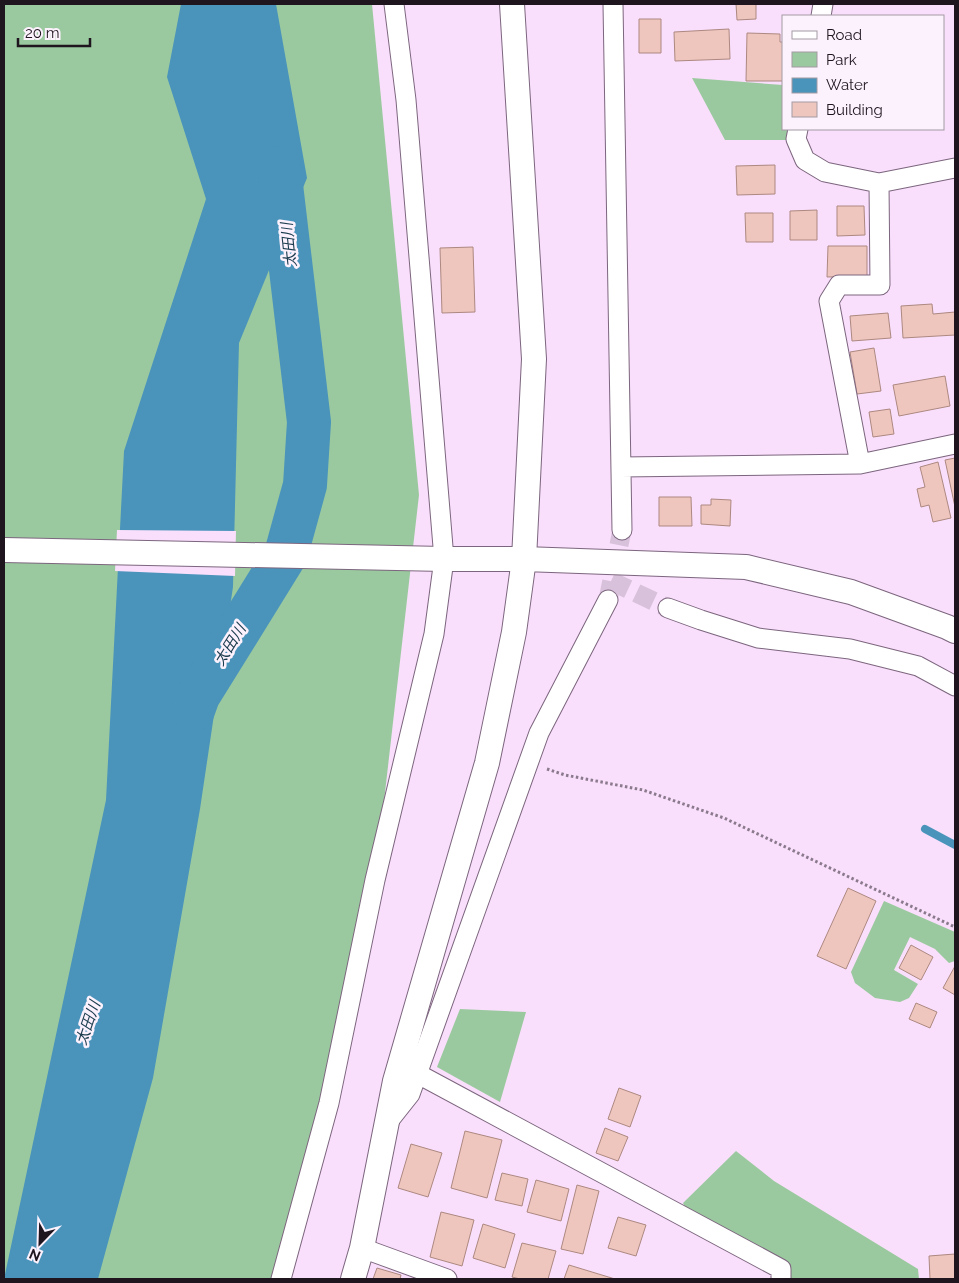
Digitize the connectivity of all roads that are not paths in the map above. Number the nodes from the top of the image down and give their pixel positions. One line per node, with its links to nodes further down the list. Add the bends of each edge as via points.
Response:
1 (394, 4): 12 (street, via 406,100)
2 (512, 4): 13 (street, via 534,359)
3 (613, 4): 9 (street)
4 (798, 130): 6 (street, via 796,140 805,160 825,172)
5 (955, 168): 6 (street)
6 (879, 183): 8 (street, via 880,285 839,285 830,300)
7 (955, 444): 8 (street)
8 (860, 464): 9 (street)
9 (621, 467): 10 (street)
10 (622, 530)
11 (4, 550): 12 (street)
12 (444, 559): 13 (street); 21 (street, via 434,634 375,880 329,1103)
13 (524, 559): 16 (street, via 746,567 852,592); 19 (street, via 514,632 486,764 395,1081)
14 (608, 600): 18 (street, via 540,733)
15 (668, 608): 17 (street, via 758,638 850,649 918,666)
16 (955, 631)
17 (955, 686)
18 (418, 1074): 19 (street, via 410,1094); 24 (street, via 781,1269)
19 (386, 1124): 20 (street)
20 (362, 1248): 22 (street); 23 (street)
21 (281, 1279)
22 (353, 1279)
23 (447, 1279)
24 (781, 1279)

